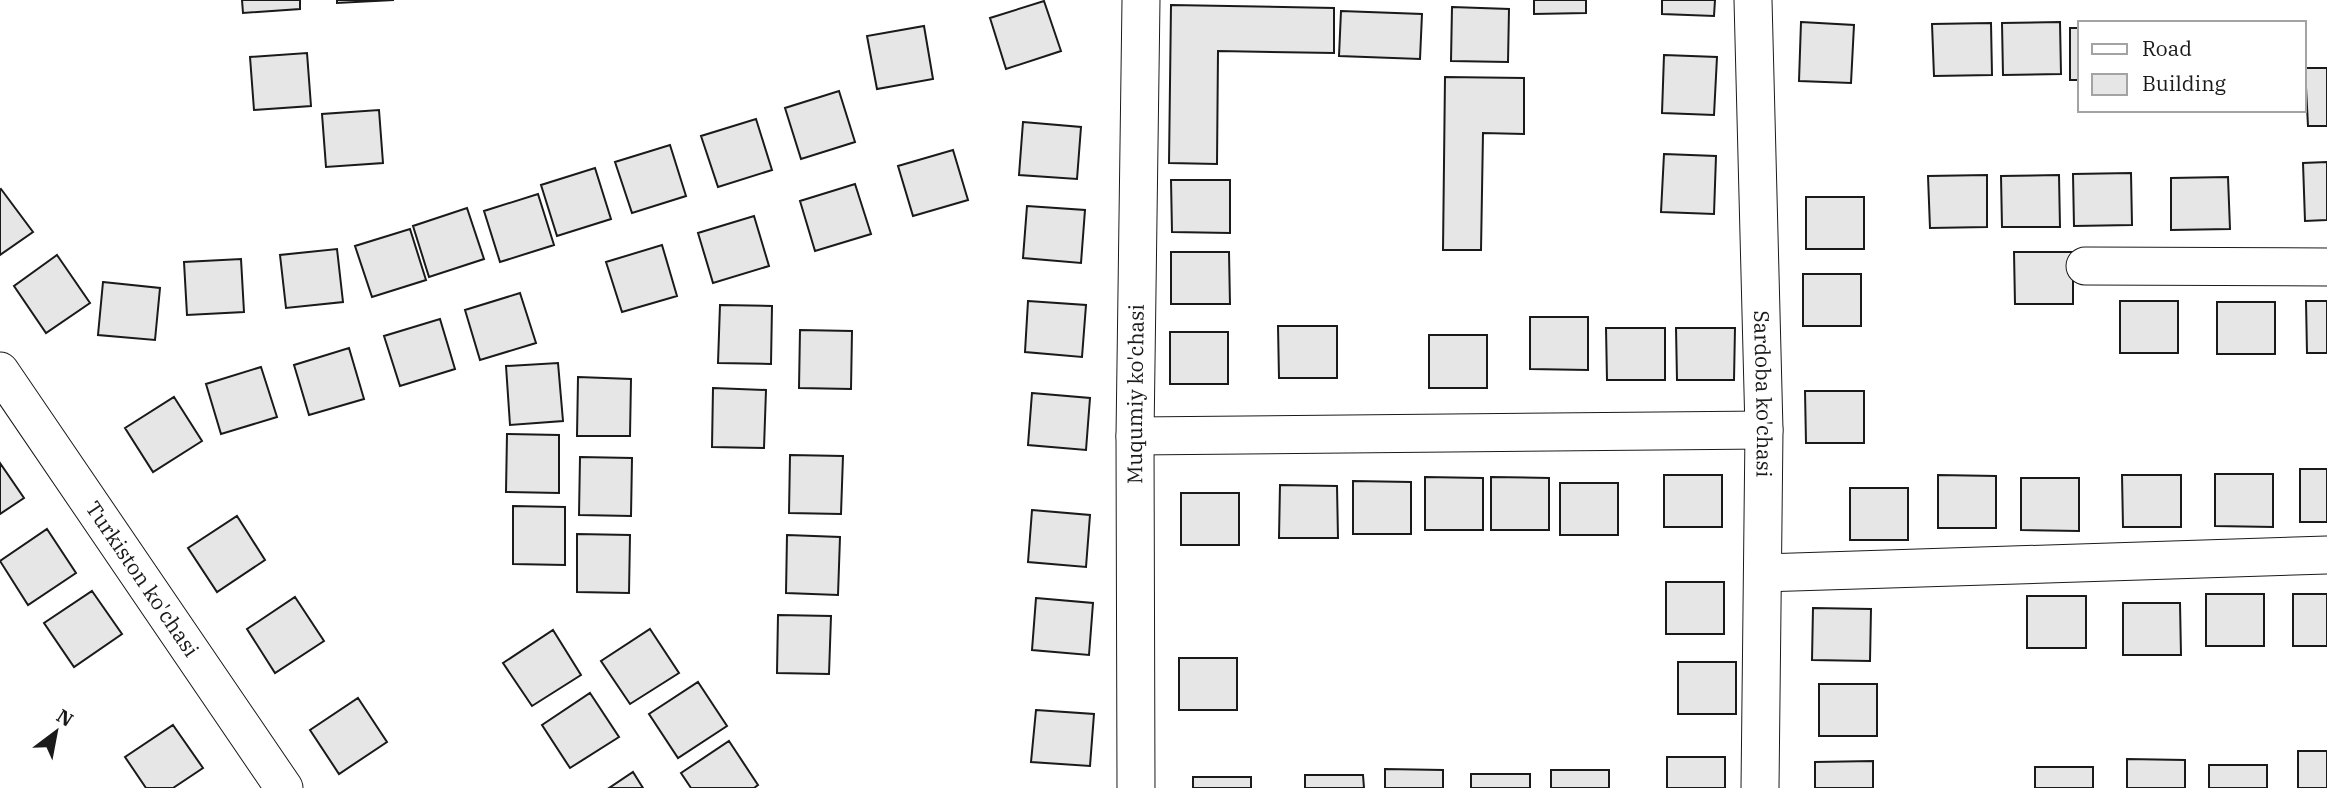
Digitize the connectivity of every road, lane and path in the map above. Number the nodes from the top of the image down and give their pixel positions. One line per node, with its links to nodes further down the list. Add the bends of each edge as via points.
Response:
1 (1141, 0): 7 (street, Muqumiy ko'chasi)
2 (1753, 0): 6 (street, Sardoba ko'chasi)
3 (2085, 267): 4 (street)
4 (2327, 267)
5 (0, 370): 10 (street, Turkiston ko'chasi)
6 (1764, 429): 7 (street); 9 (street, Sardoba ko'chasi)
7 (1135, 436): 11 (street, Muqumiy ko'chasi)
8 (2327, 555): 9 (street)
9 (1765, 573): 12 (street, Sardoba ko'chasi)
10 (270, 783)
11 (1136, 788)
12 (1760, 788)

